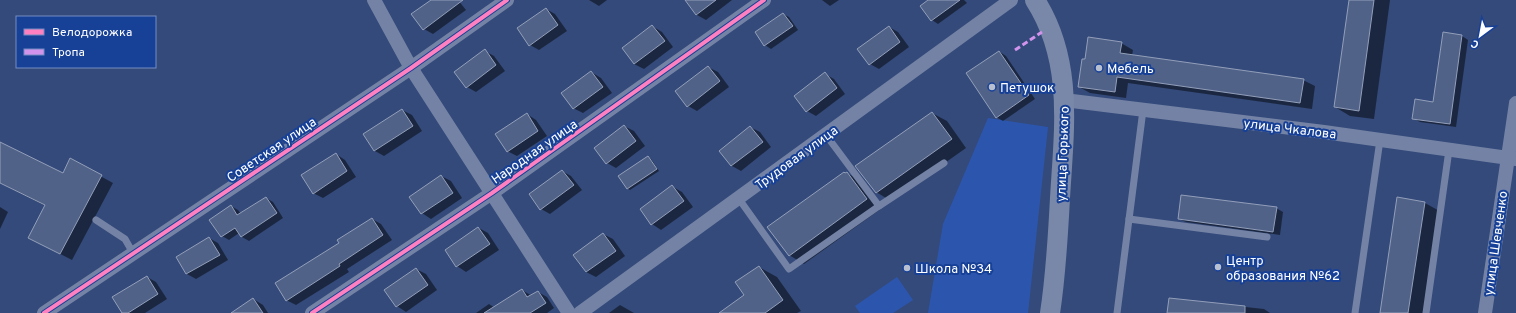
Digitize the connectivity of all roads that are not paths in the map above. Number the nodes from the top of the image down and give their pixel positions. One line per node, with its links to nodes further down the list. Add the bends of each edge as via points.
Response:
1 (374, 0): 6 (street)
2 (507, 0): 6 (street, Советская улица)
3 (764, 0): 15 (street, Народная улица)
4 (1011, 0): 10 (street, Трудовая улица)
5 (1035, 0): 7 (street, улица Горького, via 1055,41 1063,79)
6 (410, 68): 15 (street); 21 (street, Советская улица)
7 (1064, 100): 9 (street, улица Чкалова); 26 (street, улица Горького, via 1058,226)
8 (1516, 102): 13 (street, улица Шевченко)
9 (1143, 110): 11 (street, улица Чкалова); 18 (lane)
10 (826, 135): 16 (street, Трудовая улица); 17 (lane)
11 (1380, 140): 12 (street, улица Чкалова); 28 (lane)
12 (1450, 150): 13 (street, улица Чкалова); 29 (lane)
13 (1512, 158): 30 (street, улица Шевченко)
14 (944, 164): 17 (lane)
15 (492, 193): 23 (street, Народная улица); 24 (street)
16 (739, 199): 17 (lane, via 789,269); 25 (street, Трудовая улица)
17 (879, 206)
18 (1129, 219): 20 (lane); 27 (lane)
19 (96, 220): 21 (lane, via 125,239)
20 (1268, 237)
21 (133, 253): 22 (street, Советская улица)
22 (44, 313)
23 (312, 313)
24 (569, 313)
25 (580, 313)
26 (1050, 313)
27 (1117, 313)
28 (1354, 313)
29 (1426, 313)
30 (1485, 313)

